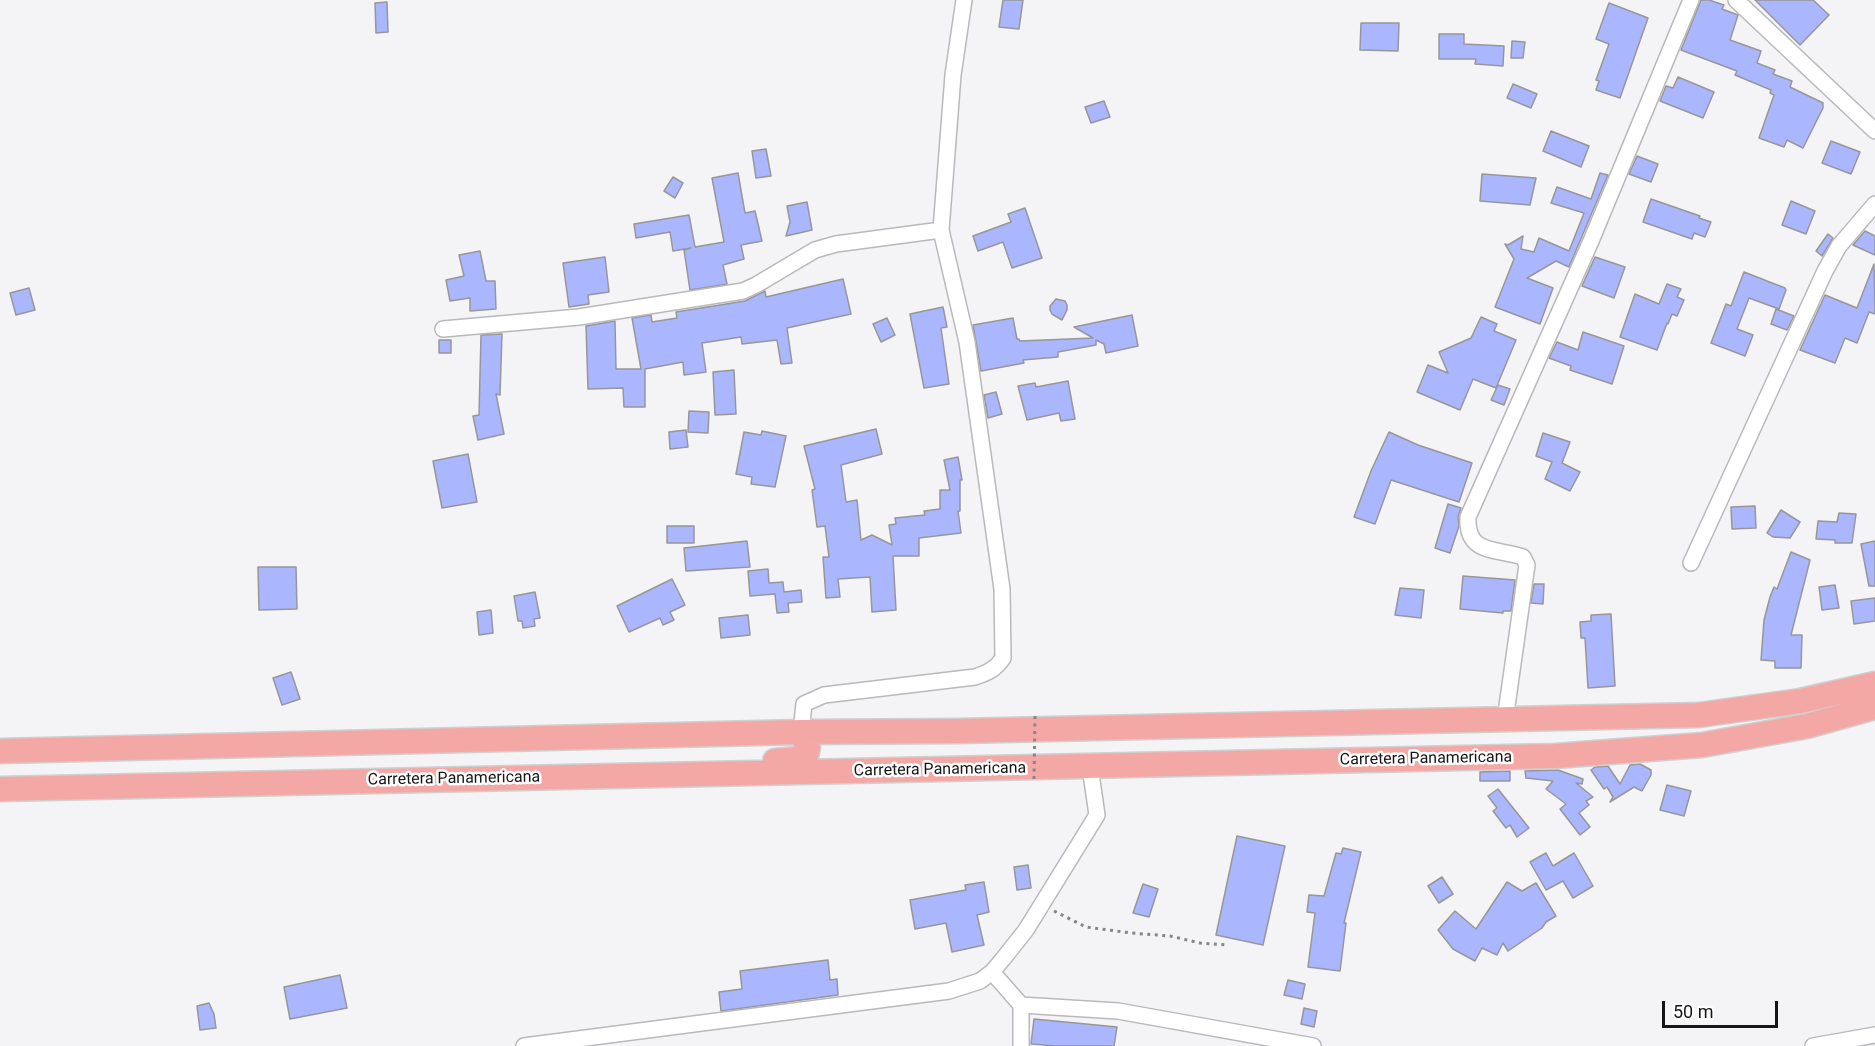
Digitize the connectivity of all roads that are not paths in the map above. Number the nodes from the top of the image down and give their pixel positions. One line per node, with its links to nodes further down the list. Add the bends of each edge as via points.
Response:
1 (964, 0): 6 (street, via 953,75)
2 (1691, 0): 11 (street, via 1591,242 1468,517 1470,538 1479,547 1523,557 1527,565)
3 (1736, 0): 4 (street)
4 (1875, 131)
5 (1875, 204): 8 (street, via 1839,246 1825,271)
6 (941, 230): 7 (street, via 815,250 743,291 579,317); 13 (street, via 967,342 1002,589 1004,658 988,673 975,677 824,695 804,704)
7 (444, 329)
8 (1691, 563)
9 (1875, 684): 11 (highway, via 1800,701 1699,714)
10 (1875, 707): 15 (highway, Carretera Panamericana, via 1807,726 1702,745 1631,752)
11 (1505, 720): 12 (highway)
12 (958, 731): 13 (highway); 16 (highway, via 923,742 831,744 814,748 813,758 819,766)
13 (801, 732): 14 (highway); 17 (highway, via 808,751 802,758 660,769)
14 (0, 751)
15 (1090, 767): 16 (highway, Carretera Panamericana); 19 (street, via 1097,815 1026,930)
16 (843, 772): 17 (highway, Carretera Panamericana)
17 (626, 776): 18 (highway, Carretera Panamericana)
18 (0, 789)
19 (992, 972): 20 (street); 22 (street, via 980,981 949,991)
20 (1021, 1005): 23 (street); 24 (street, via 1118,1011)
21 (1875, 1035): 25 (street)
22 (524, 1046)
23 (1021, 1046)
24 (1313, 1046)
25 (1813, 1046)

